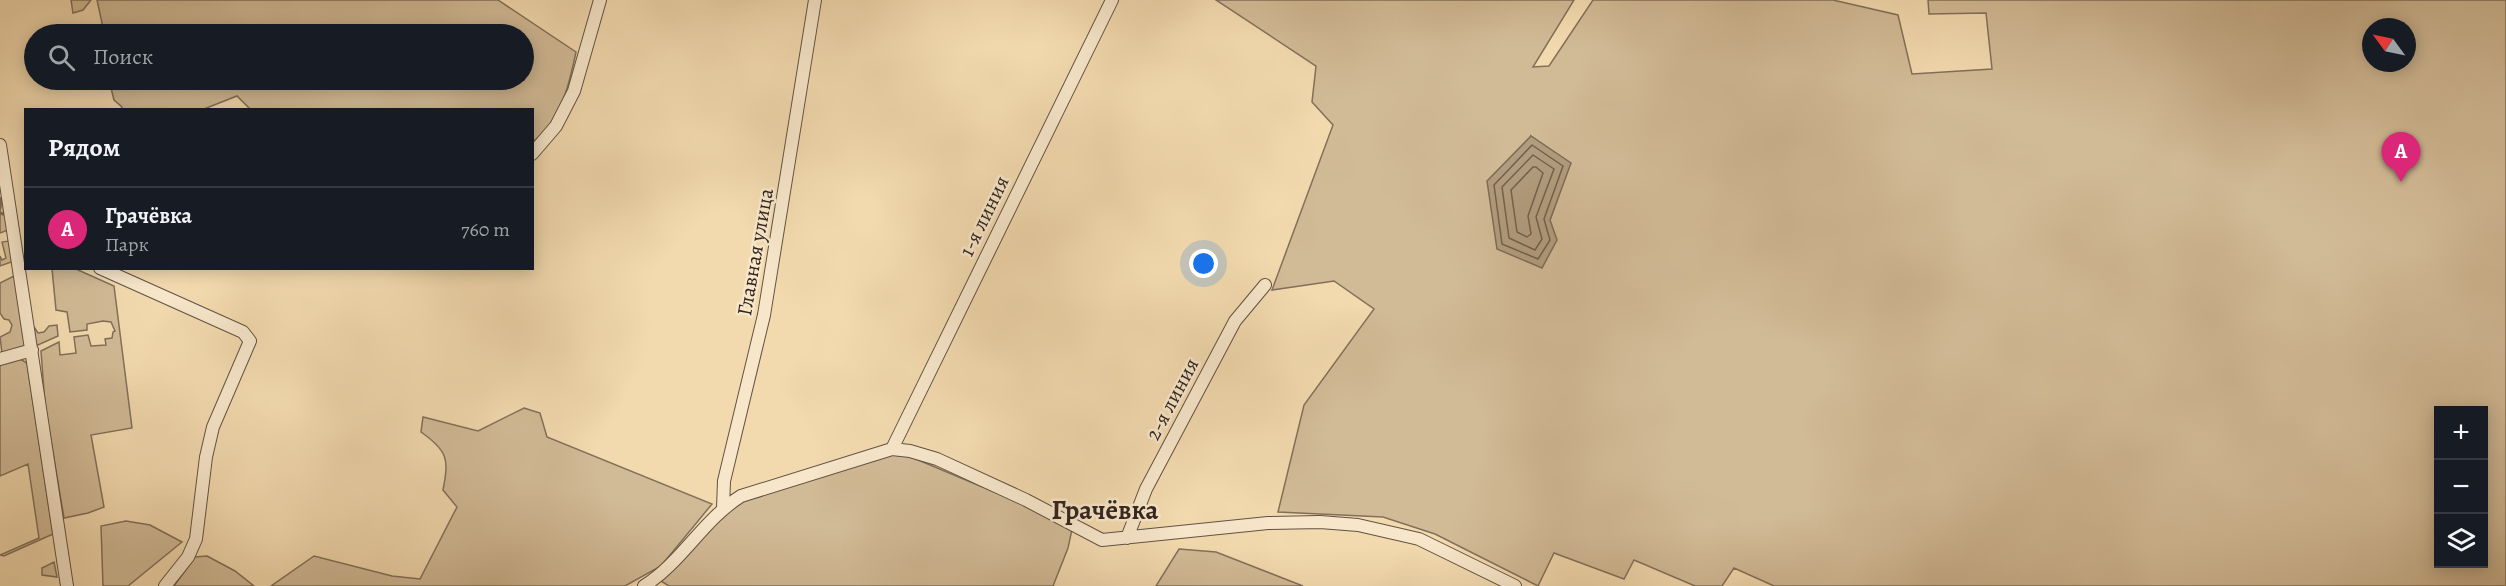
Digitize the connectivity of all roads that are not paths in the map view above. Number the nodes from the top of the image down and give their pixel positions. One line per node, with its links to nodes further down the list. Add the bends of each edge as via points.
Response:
1 (600, 0): 5 (street, via 574,91 556,126)
2 (815, 0): 12 (street, Главная улица, via 764,315 724,481)
3 (1112, 0): 11 (street, 1-я линия)
4 (0, 145): 6 (street)
5 (534, 152)
6 (20, 237): 9 (street)
7 (104, 270): 15 (street, via 243,332 250,341 211,433 196,539 188,557)
8 (1264, 285): 13 (street, 2-я линия, via 1235,321 1146,489)
9 (32, 350): 10 (street); 14 (street)
10 (0, 359)
11 (892, 449): 12 (street, via 741,496); 13 (street, via 937,459 1102,540)
12 (723, 508): 16 (street, via 679,557)
13 (1127, 538): 17 (street, via 1268,523 1358,525 1419,539)
14 (68, 586)
15 (165, 586)
16 (644, 586)
17 (1515, 586)

